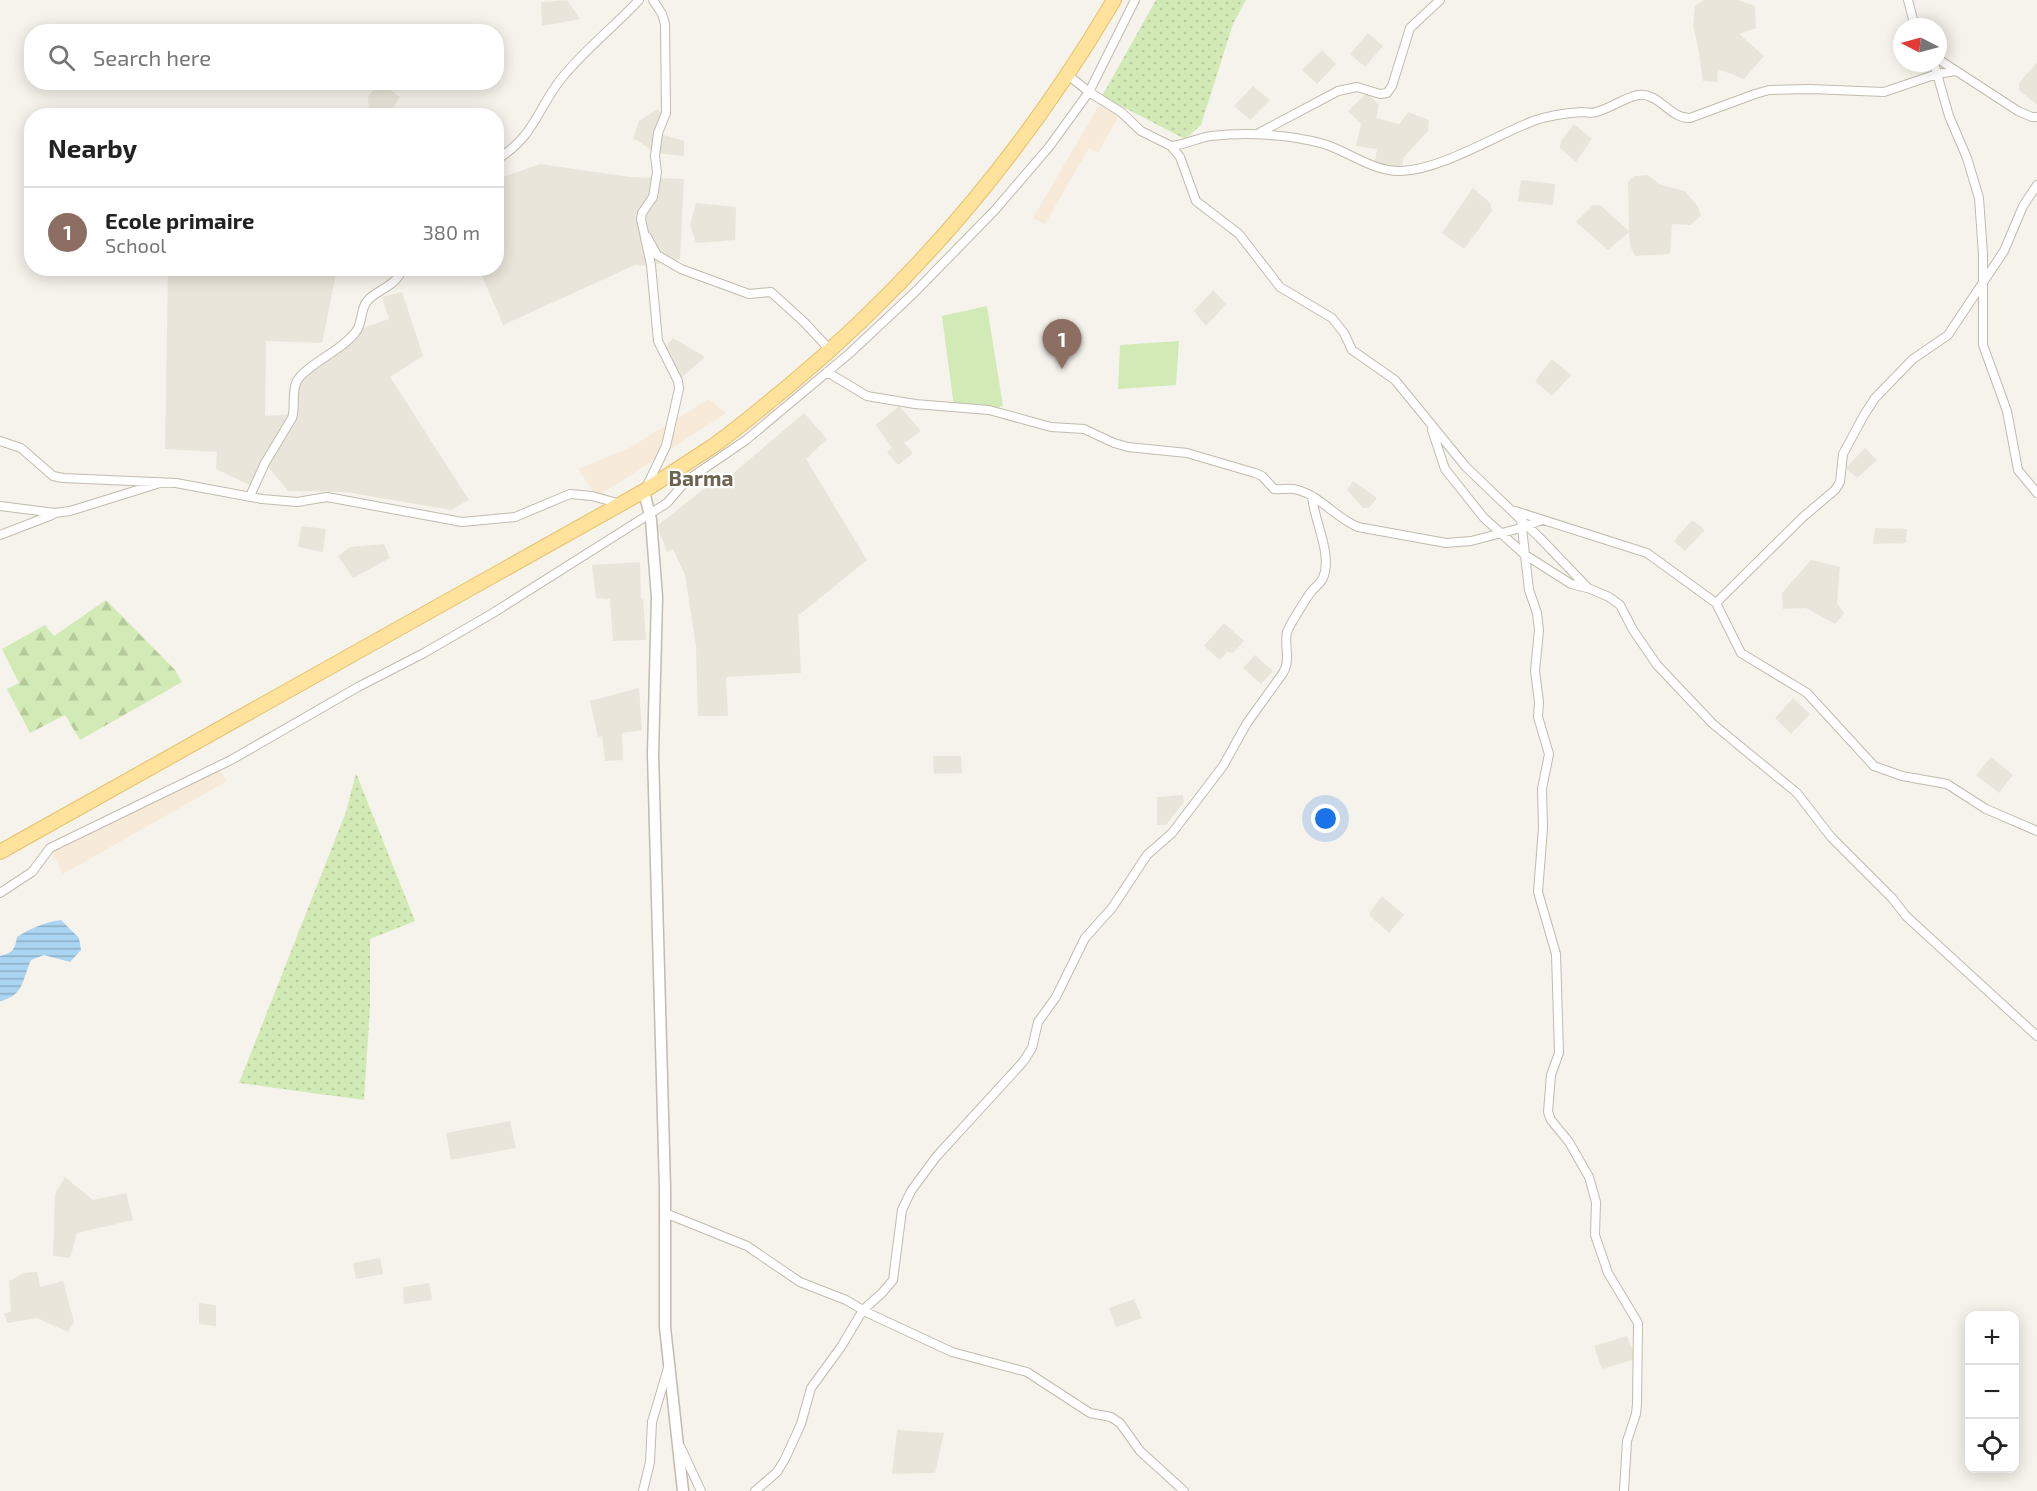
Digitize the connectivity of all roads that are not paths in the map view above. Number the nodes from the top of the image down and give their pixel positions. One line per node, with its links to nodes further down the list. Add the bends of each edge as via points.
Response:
1 (639, 0): 16 (street, via 561,79 528,133)
2 (653, 0): 18 (street, via 665,24 666,113 658,133 652,196 642,213)
3 (1114, 0): 11 (main road)
4 (1135, 0): 12 (street)
5 (1440, 0): 14 (street, via 1410,28 1387,93 1357,87 1338,91)
6 (1908, 0): 7 (street)
7 (1913, 18)
8 (1947, 65): 9 (street)
9 (1955, 71): 10 (street); 13 (street, via 2018,111)
10 (1937, 74): 14 (street, via 1884,92 1769,90 1690,118 1682,118 1652,97 1632,96 1593,113 1535,120 1466,152 1402,171 1386,170 1323,144); 20 (street, via 1948,116 1979,198)
11 (1068, 75): 12 (street); 21 (main road, via 1005,163 934,247)
12 (1089, 92): 15 (street, via 1121,112 1141,131); 22 (street, via 1049,147 994,210 915,292)
13 (2037, 117)
14 (1256, 134): 15 (street, via 1208,136)
15 (1171, 146): 23 (street, via 1180,157 1196,201 1239,234 1280,286 1332,318 1352,350 1395,380)
16 (504, 155)
17 (2037, 185): 20 (street)
18 (644, 232): 21 (street, via 657,255 681,269 749,294 771,292); 26 (street, via 658,341 679,390 666,446)
19 (398, 276): 28 (street, via 368,300 357,331 298,377 292,418)
20 (1982, 285): 27 (street, via 1983,345 2007,411 2018,470); 41 (street, via 1948,335 1913,359 1875,398 1843,454 1840,482 1835,490)
21 (830, 350): 26 (main road, via 714,445)
22 (827, 372): 29 (street, via 867,396 989,410 1051,427 1084,429 1121,445 1187,453 1255,473 1274,489 1291,488); 34 (street, via 746,440 686,481)
23 (1430, 423): 32 (street, via 1466,467); 37 (street, via 1445,469 1484,518)
24 (0, 441): 25 (street, via 21,448 53,476)
25 (162, 482): 28 (street); 33 (street)
26 (644, 491): 30 (main road); 34 (street)
27 (2037, 493)
28 (250, 496): 30 (street, via 297,502 327,497 462,522 515,517 570,494)
29 (1312, 496): 37 (street, via 1345,522 1358,527 1446,543); 47 (street, via 1326,563 1321,582 1290,625 1284,673 1247,723 1223,766 1172,833 1147,855 1112,908 1085,938 1056,997 1038,1022 1032,1048 1023,1062 936,1157 911,1191 902,1210 893,1280)
30 (621, 504): 43 (main road)
31 (0, 506): 33 (street)
32 (1512, 510): 35 (street); 36 (street)
33 (55, 513): 38 (street)
34 (650, 515): 44 (street, via 434,648 231,760 50,848 32,872); 46 (street, via 657,597 653,754)
35 (1542, 520): 36 (street); 41 (street, via 1647,553)
36 (1523, 524): 37 (street); 39 (street); 40 (street)
37 (1502, 533): 39 (street)
38 (0, 535)
39 (1524, 554): 40 (street, via 1571,584); 55 (street, via 1539,630 1535,671 1538,717 1549,754 1542,789 1538,892 1556,954 1559,1053 1551,1075 1548,1112 1589,1176 1596,1202 1598,1245 1608,1273 1638,1323 1637,1404 1627,1441)
40 (1588, 588): 45 (street, via 1620,605 1657,665 1713,724 1797,793 1831,837 1906,916)
41 (1716, 603): 42 (street, via 1741,653 1808,693 1874,766 1902,776 1947,784 1986,809)
42 (2037, 831)
43 (0, 852)
44 (0, 893)
45 (2037, 1036)
46 (665, 1213): 47 (street, via 747,1246 800,1282); 48 (street)
47 (863, 1310): 53 (street, via 811,1388 801,1424 777,1472); 54 (street, via 952,1352 1027,1372 1090,1413 1111,1417 1140,1451)
48 (669, 1367): 49 (street); 50 (street, via 651,1422 650,1462)
49 (678, 1442): 51 (street); 52 (street)
50 (643, 1491)
51 (683, 1491)
52 (701, 1491)
53 (755, 1491)
54 (1184, 1491)
55 (1624, 1491)

